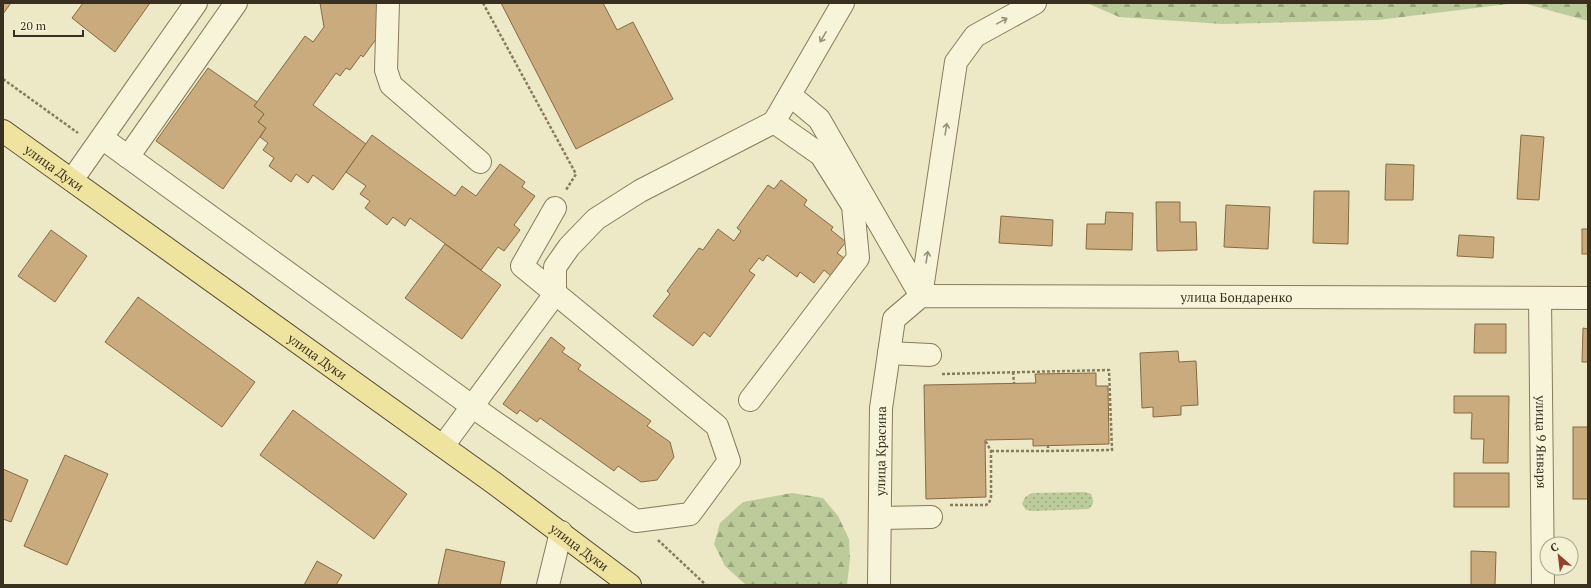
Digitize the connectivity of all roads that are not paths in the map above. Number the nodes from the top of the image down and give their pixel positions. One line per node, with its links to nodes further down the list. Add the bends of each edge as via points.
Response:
1 (196, 3): 9 (street)
2 (236, 3): 10 (street)
3 (388, 3): 11 (street, via 386,70 391,85)
4 (843, 3): 6 (street, one-way to 6)
5 (1035, 3): 15 (street, one-way to 5, via 956,62 975,36)
6 (790, 95): 7 (street); 15 (street, via 819,119)
7 (774, 122): 14 (street, via 640,191 596,219 569,247 555,267); 20 (street, via 821,155 853,206 858,258)
8 (3, 131): 12 (main road, улица Дуки)
9 (99, 142): 10 (street); 12 (street)
10 (128, 157): 21 (street)
11 (480, 162)
12 (72, 180): 22 (main road, улица Дуки)
13 (555, 208): 14 (street, via 522,266)
14 (555, 294): 21 (street); 21 (street, via 717,426 729,461 690,514 636,520)
15 (921, 296): 16 (street, улица Бондаренко); 18 (street, улица Красина, via 894,319)
16 (1540, 298): 17 (street, улица Бондаренко); 29 (street, улица 9 Января)
17 (1588, 298)
18 (889, 353): 19 (street); 24 (street, улица Красина, via 881,408)
19 (933, 365)
20 (750, 400)
21 (472, 406): 22 (street)
22 (443, 446): 25 (main road, улица Дуки)
23 (938, 511): 24 (street)
24 (880, 518): 26 (street, улица Красина)
25 (562, 532): 27 (street); 28 (main road, улица Дуки)
26 (881, 579)
27 (548, 585)
28 (630, 585)
29 (1543, 585)

